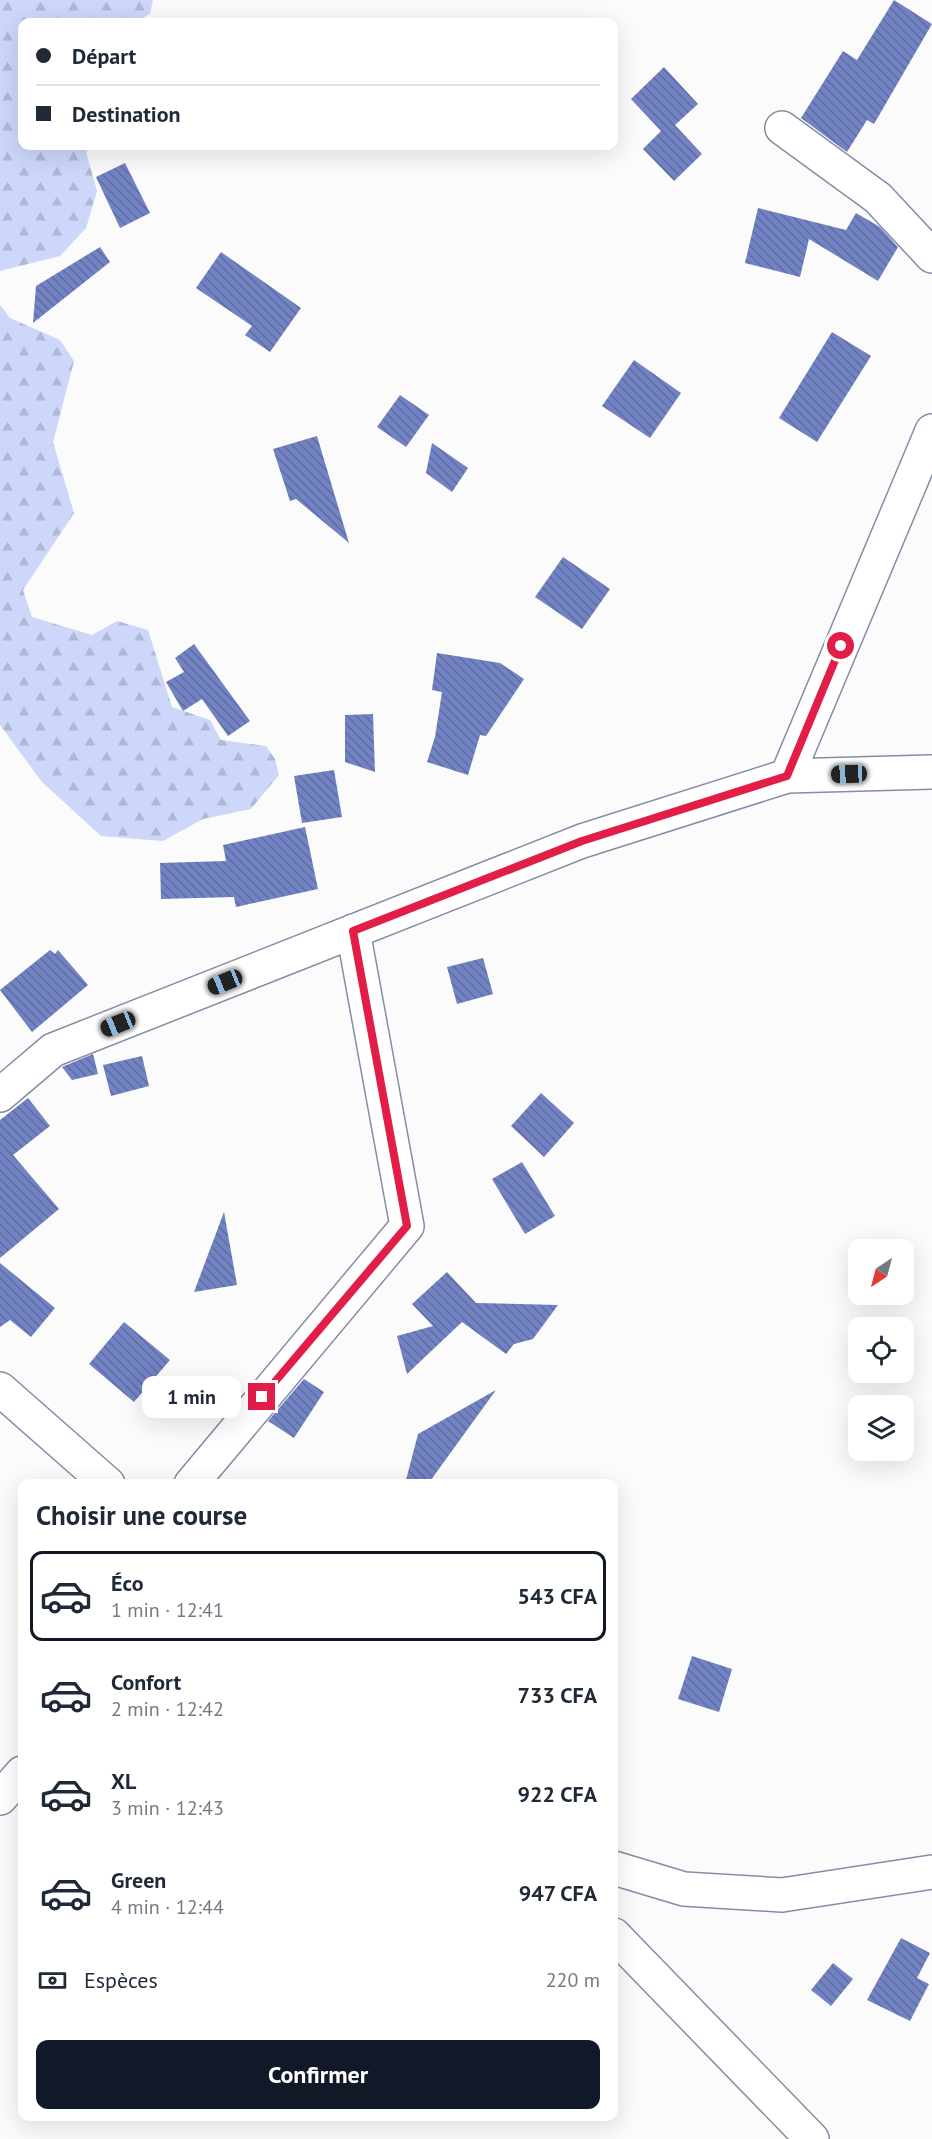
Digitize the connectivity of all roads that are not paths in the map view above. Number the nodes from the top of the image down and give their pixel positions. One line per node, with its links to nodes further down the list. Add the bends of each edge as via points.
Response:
1 (782, 128): 2 (street, via 878,198)
2 (932, 256)
3 (932, 431): 5 (street)
4 (932, 772): 5 (street)
5 (787, 776): 6 (street, via 582,841)
6 (353, 931): 7 (street, via 53,1050); 10 (street, via 407,1226)
7 (0, 1095)
8 (0, 1389): 9 (street)
9 (102, 1479)
10 (195, 1479)
11 (18, 1778): 12 (street)
12 (0, 1798)
13 (618, 1869): 14 (street, via 684,1889 782,1895)
14 (932, 1872)
15 (618, 1939): 16 (street)
16 (812, 2139)

